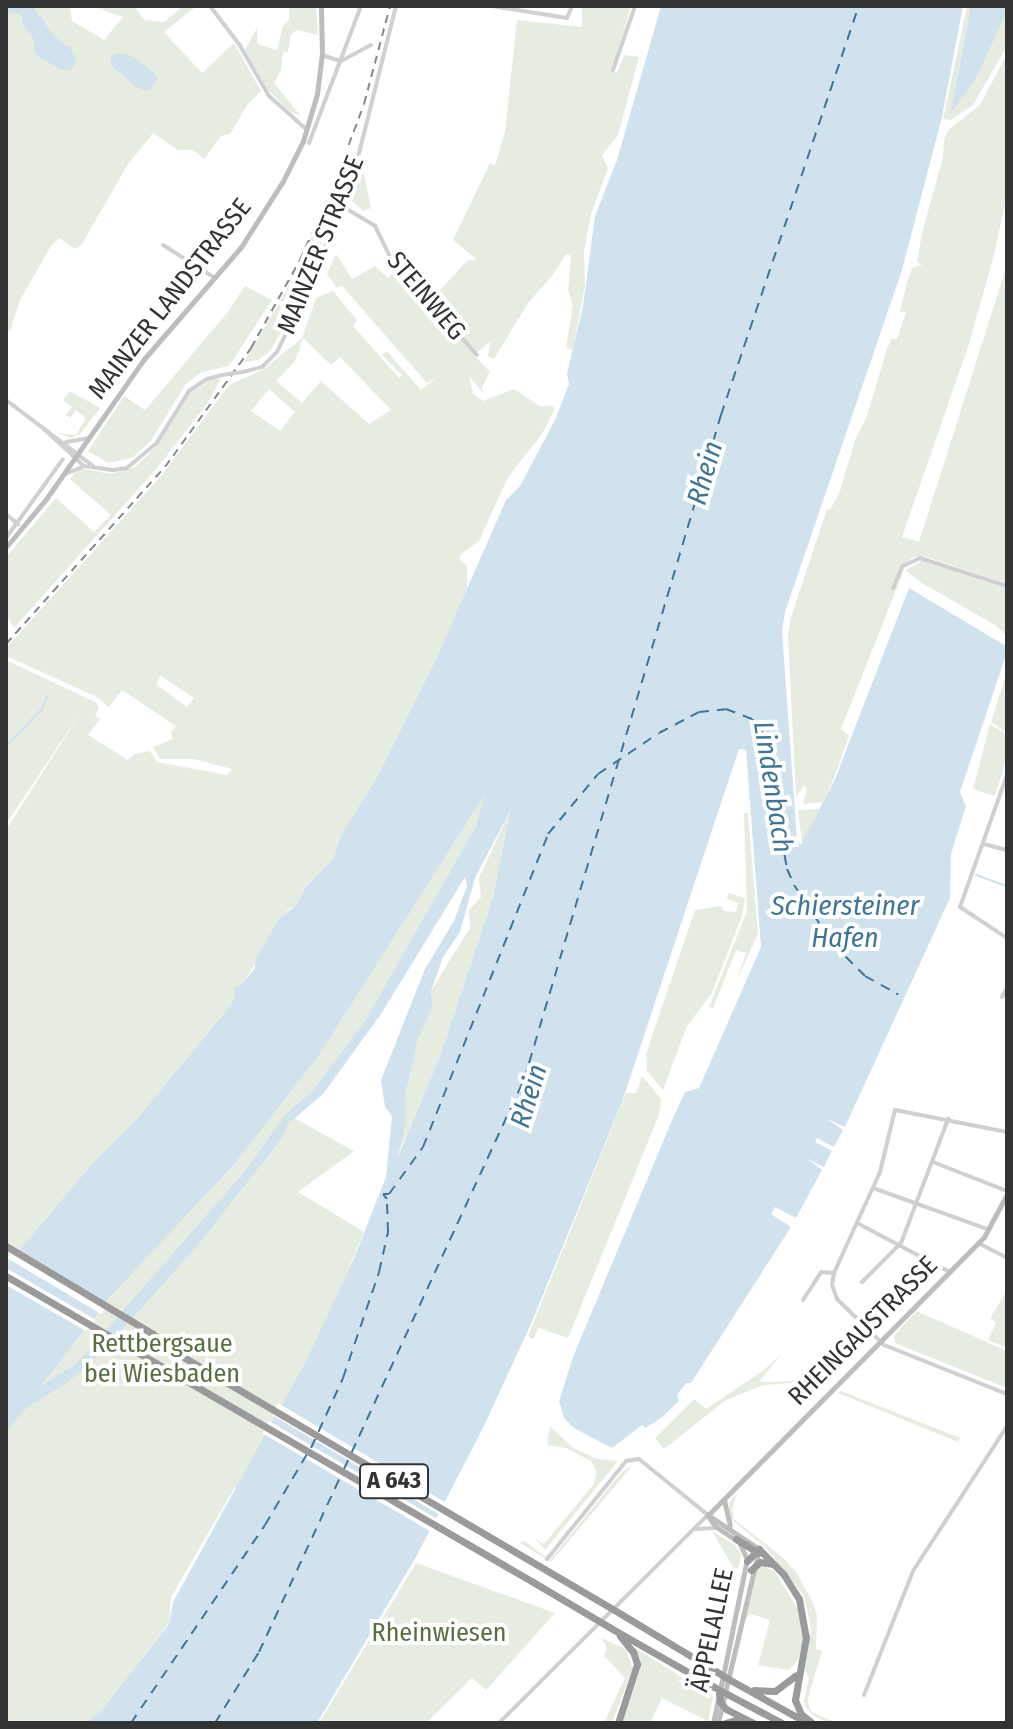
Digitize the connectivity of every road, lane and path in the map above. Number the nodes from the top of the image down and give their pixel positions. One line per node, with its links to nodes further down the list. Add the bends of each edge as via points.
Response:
1 (210, 6): 13 (street, via 264,90)
2 (321, 6): 9 (main road, MAINZER LANDSTRASSE)
3 (361, 6): 10 (street)
4 (396, 6): 16 (street, MAINZER STRASSE)
5 (492, 6): 6 (street, via 567,18)
6 (572, 6)
7 (635, 6): 11 (street)
8 (371, 45): 10 (street)
9 (322, 55): 10 (street); 12 (main road, MAINZER LANDSTRASSE)
10 (341, 61): 15 (street)
11 (613, 70)
12 (314, 107): 13 (street); 14 (main road, MAINZER LANDSTRASSE)
13 (296, 120): 14 (street)
14 (307, 130): 18 (main road, MAINZER LANDSTRASSE, via 277,192)
15 (309, 143)
16 (342, 206): 19 (street, STEINWEG, via 375,226 390,257); 28 (street, MAINZER STRASSE, bridge, via 282,344 262,367 199,383 139,461 121,469)
17 (163, 245): 18 (street)
18 (215, 278): 22 (main road, MAINZER LANDSTRASSE, via 151,350)
19 (477, 355)
20 (6, 400): 21 (street)
21 (44, 429): 23 (street); 26 (street)
22 (88, 438): 23 (street); 24 (main road, MAINZER LANDSTRASSE)
23 (64, 442): 24 (street)
24 (78, 452): 26 (main road, MAINZER LANDSTRASSE); 28 (street)
25 (63, 459): 31 (street)
26 (74, 459): 27 (street); 29 (main road, MAINZER LANDSTRASSE)
27 (84, 466): 28 (street, MAINZER STRASSE); 29 (street)
28 (96, 467)
29 (62, 476): 33 (main road, MAINZER LANDSTRASSE)
30 (6, 514): 31 (street)
31 (18, 524): 32 (street)
32 (6, 538)
33 (6, 547)
34 (1007, 586): 35 (street, via 920,558 903,566)
35 (893, 588)
36 (1007, 775): 37 (street)
37 (985, 844): 38 (street); 39 (street, via 960,907)
38 (1007, 850)
39 (1007, 938)
40 (1007, 988): 41 (street)
41 (1002, 997)
42 (948, 1119): 43 (street); 44 (street); 45 (street, via 895,1110)
43 (1007, 1132)
44 (933, 1162): 46 (street); 47 (street)
45 (873, 1188): 47 (street); 48 (street)
46 (1007, 1192): 49 (main road, RHEINGAUSTRASSE)
47 (917, 1204): 49 (street); 50 (street)
48 (857, 1223): 50 (street); 55 (street)
49 (988, 1230): 51 (main road, RHEINGAUSTRASSE)
50 (901, 1243): 54 (street); 57 (street)
51 (978, 1243): 53 (street); 54 (main road, RHEINGAUSTRASSE)
52 (6, 1249): 75 (highway, A 643, bridge)
53 (1007, 1258)
54 (950, 1272): 59 (main road, RHEINGAUSTRASSE)
55 (834, 1273): 58 (street, via 821,1272); 59 (street, via 837,1299)
56 (6, 1276): 73 (highway, A 643, bridge)
57 (862, 1282)
58 (803, 1300)
59 (880, 1342): 60 (street); 62 (main road, RHEINGAUSTRASSE)
60 (1007, 1394)
61 (1007, 1426): 77 (street, via 913,1571)
62 (724, 1499): 63 (main road, RHEINGAUSTRASSE); 65 (main road)
63 (708, 1515): 64 (main road, ÄPPELALLEE); 65 (main road, ÄPPELALLEE); 66 (street, RHEINGAUSTRASSE); 69 (street, via 639,1459 626,1461)
64 (719, 1529): 66 (street); 67 (main road, ÄPPELALLEE)
65 (732, 1529): 68 (main road, ÄPPELALLEE)
66 (691, 1532): 80 (street, RHEINGAUSTRASSE)
67 (736, 1539): 68 (highway); 70 (main road, ÄPPELALLEE)
68 (757, 1551): 70 (highway); 71 (highway); 72 (main road, ÄPPELALLEE)
69 (547, 1559)
70 (747, 1561): 76 (main road, ÄPPELALLEE)
71 (772, 1562): 72 (highway, via 760,1562); 74 (highway, via 794,1589 804,1615 806,1649)
72 (751, 1570): 78 (main road, ÄPPELALLEE)
73 (609, 1627): 76 (highway, A 643); 81 (highway, via 630,1647 637,1664)
74 (799, 1670): 75 (highway, via 789,1683 771,1692); 86 (highway, via 795,1700)
75 (732, 1681): 86 (highway, A 643)
76 (716, 1690): 78 (highway); 82 (main road, ÄPPELALLEE); 85 (highway, A 643, bridge)
77 (864, 1695)
78 (722, 1706): 79 (highway); 82 (main road, ÄPPELALLEE)
79 (741, 1718): 83 (highway); 84 (highway)
80 (499, 1723)
81 (618, 1723)
82 (715, 1723)
83 (725, 1723)
84 (754, 1723)
85 (782, 1723)
86 (810, 1723)

